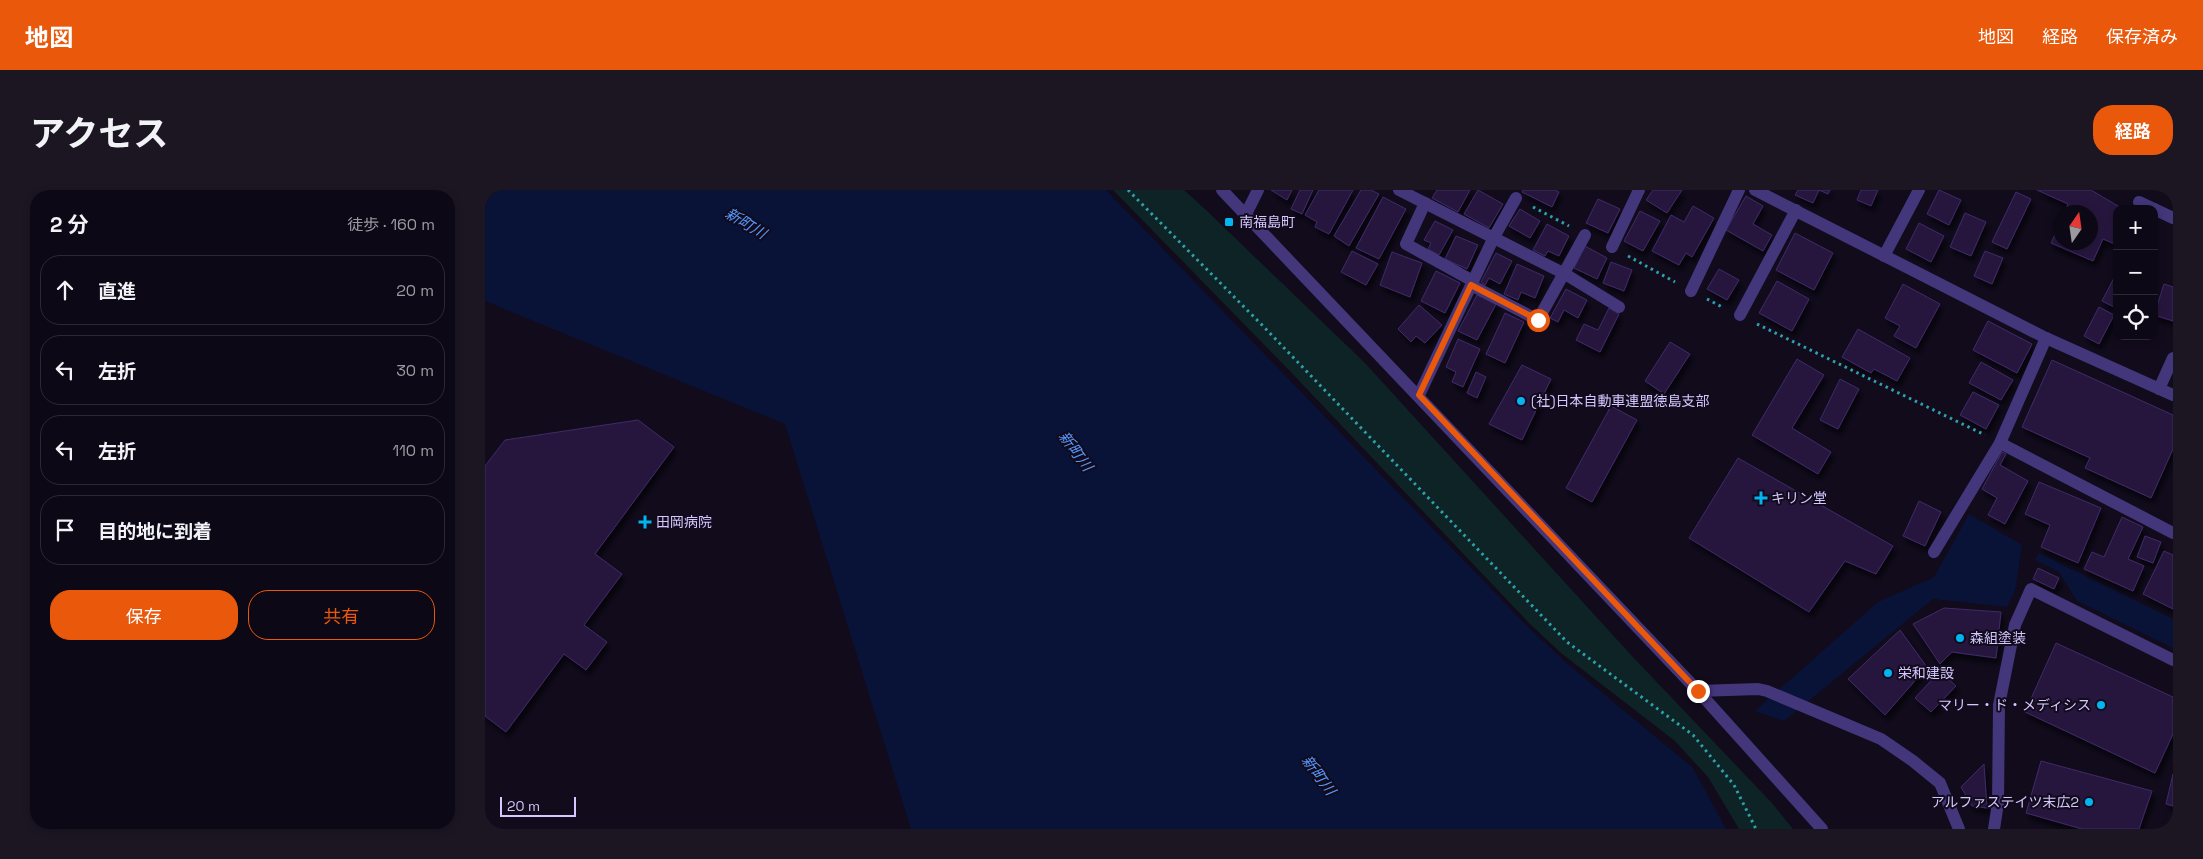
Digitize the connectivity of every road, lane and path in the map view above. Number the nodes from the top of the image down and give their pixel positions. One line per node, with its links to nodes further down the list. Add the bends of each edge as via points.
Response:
1 (1128, 190): 36 (path, via 1567,642 1693,734 1734,785)
2 (1222, 190): 15 (street)
3 (1258, 190): 15 (street)
4 (1399, 190): 11 (street)
5 (1639, 190): 19 (street)
6 (1739, 190): 23 (street)
7 (1755, 190): 13 (street)
8 (1919, 190): 20 (street)
9 (1515, 198): 18 (street)
10 (2139, 202): 12 (street)
11 (1425, 203): 18 (street); 22 (street, via 1406,244)
12 (2145, 205)
13 (1796, 210): 20 (street); 25 (street)
14 (2158, 211): 16 (street)
15 (1246, 214): 29 (street)
16 (2173, 218)
17 (1585, 234): 21 (street)
18 (1494, 237): 21 (street); 22 (street)
19 (1612, 247)
20 (1885, 256): 26 (street)
21 (1565, 274): 22 (street, via 1538,320); 24 (street)
22 (1472, 283): 29 (street)
23 (1691, 291)
24 (1619, 307)
25 (1740, 315)
26 (2046, 338): 28 (street); 31 (street)
27 (2173, 358): 28 (street)
28 (2159, 389): 30 (street)
29 (1419, 395): 35 (street)
30 (2173, 396)
31 (2000, 442): 32 (street); 33 (street)
32 (2173, 533)
33 (1933, 552)
34 (2173, 660): 39 (street, via 2031,589 2015,626 1999,705 1998,803)
35 (1698, 691): 37 (street); 38 (street, via 1767,691 1881,739 1940,783)
36 (1756, 829)
37 (1822, 829)
38 (1959, 829)
39 (1994, 829)

